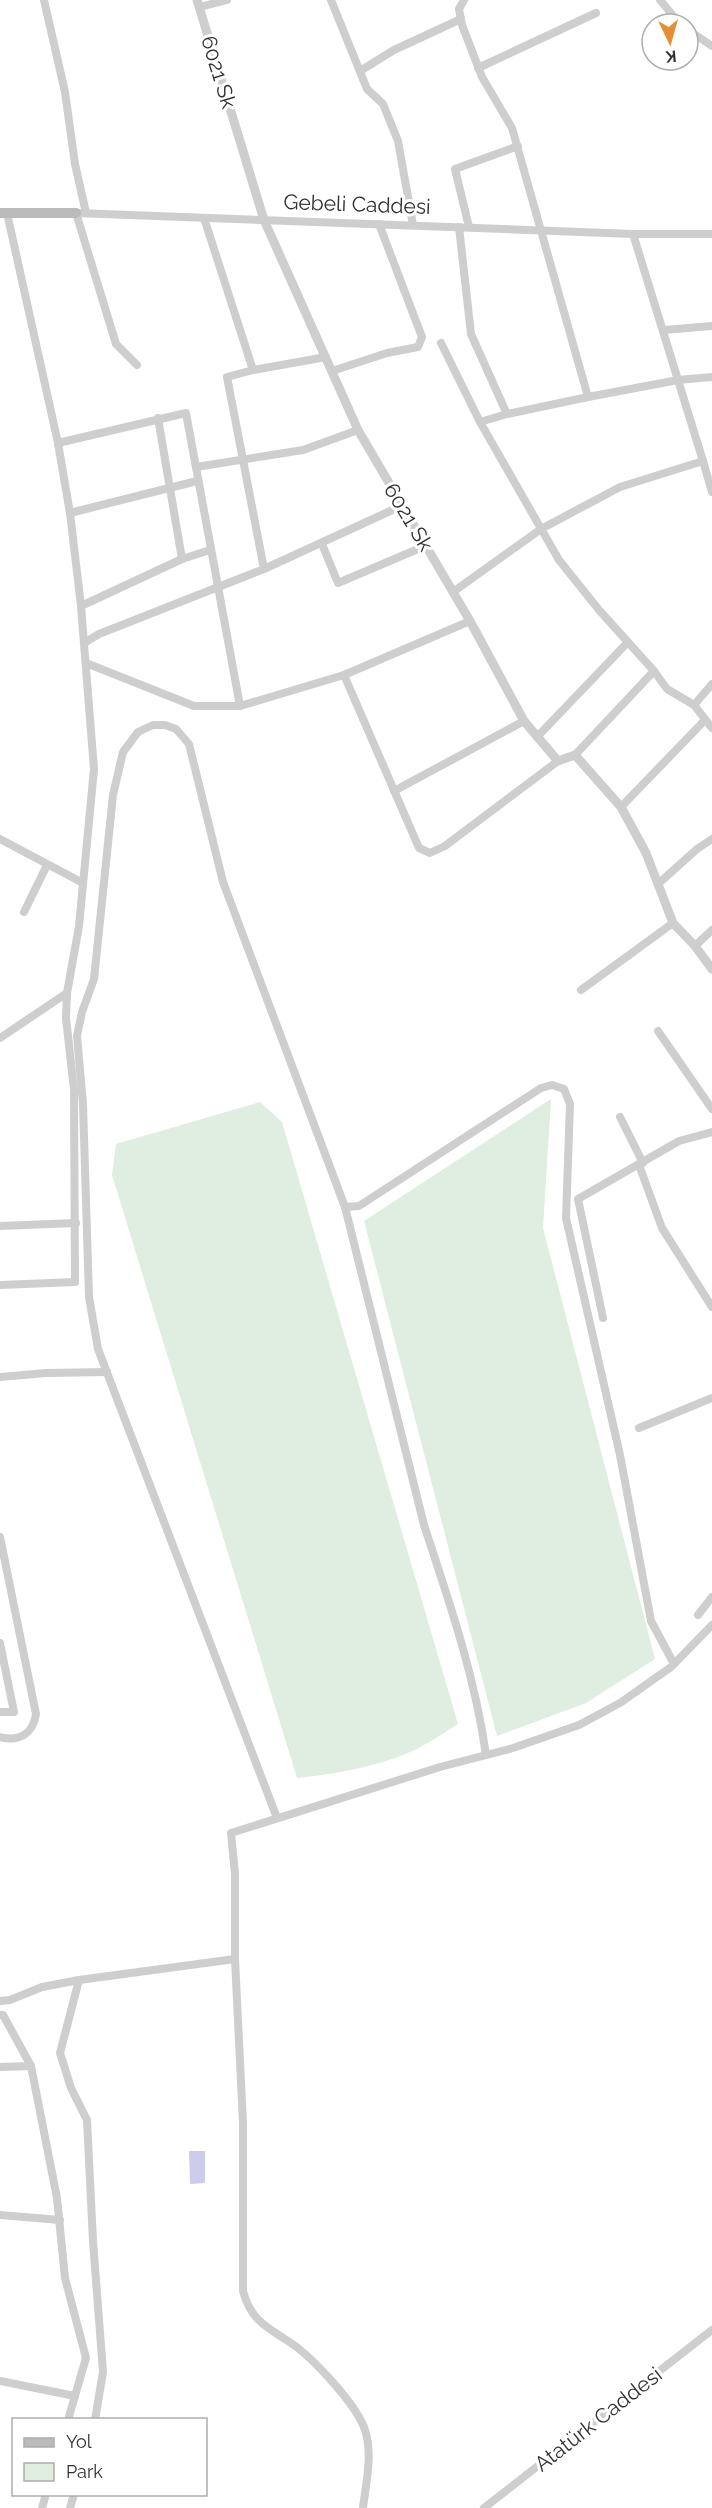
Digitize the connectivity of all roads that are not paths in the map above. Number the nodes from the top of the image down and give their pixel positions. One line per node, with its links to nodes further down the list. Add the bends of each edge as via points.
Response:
1 (44, 0): 14 (street, via 65,92)
2 (227, 0): 6 (street)
3 (332, 0): 11 (street)
4 (464, 0): 9 (street, via 459,9)
5 (660, 0): 7 (street)
6 (198, 4): 16 (street, 6021 Sk)
7 (670, 12)
8 (596, 13): 10 (street)
9 (461, 19): 10 (street); 11 (street, via 394,50)
10 (478, 68): 12 (street)
11 (360, 71): 18 (street, via 368,89 383,104 398,141)
12 (518, 146): 20 (street, via 455,169); 21 (street)
13 (3, 213): 14 (main road, Gebeli Caddesi); 38 (street)
14 (81, 213): 15 (street, Gebeli Caddesi); 28 (street, via 116,344)
15 (204, 218): 16 (street, Gebeli Caddesi); 29 (street)
16 (264, 220): 17 (street, Gebeli Caddesi); 27 (street, 6021 Sk)
17 (379, 224): 18 (street, Gebeli Caddesi); 30 (street, via 422,337 418,347)
18 (412, 225): 19 (street, Gebeli Caddesi)
19 (459, 227): 20 (street, Gebeli Caddesi); 34 (street, via 471,334)
20 (469, 227): 21 (street, Gebeli Caddesi)
21 (542, 230): 22 (street, Gebeli Caddesi); 33 (street)
22 (633, 234): 23 (street, Gebeli Caddesi); 25 (street)
23 (712, 234)
24 (712, 326): 25 (street)
25 (664, 330): 32 (street)
26 (441, 343): 36 (street)
27 (326, 357): 29 (street); 30 (street, 6021 Sk)
28 (137, 365)
29 (253, 370): 39 (street, via 227,377)
30 (332, 371): 37 (street, 6021 Sk)
31 (712, 376): 32 (street)
32 (678, 380): 33 (street); 40 (street)
33 (588, 397): 34 (street)
34 (507, 414): 36 (street)
35 (158, 418): 38 (street); 41 (street, via 186,413); 43 (street)
36 (480, 422): 47 (street)
37 (358, 430): 39 (street, via 303,450); 45 (street, 6021 Sk)
38 (58, 443): 46 (street)
39 (243, 459): 41 (street); 52 (street)
40 (703, 461): 44 (street); 47 (street, via 620,487)
41 (196, 467): 42 (street)
42 (197, 481): 43 (street); 50 (street)
43 (168, 487): 46 (street); 51 (street)
44 (712, 489)
45 (401, 506): 48 (street); 49 (street, 6021 Sk)
46 (70, 513): 55 (street)
47 (540, 529): 54 (street); 57 (street, via 559,560)
48 (322, 544): 49 (street, via 338,583); 52 (street)
49 (425, 546): 54 (street, 6021 Sk)
50 (210, 550): 51 (street); 53 (street)
51 (182, 559): 55 (street)
52 (264, 569): 53 (street)
53 (218, 588): 58 (street, via 99,634); 64 (street)
54 (453, 592): 56 (street, 6021 Sk)
55 (81, 606): 58 (street)
56 (470, 621): 61 (street); 66 (street, 6021 Sk)
57 (628, 642): 60 (street); 68 (street)
58 (84, 644): 59 (street)
59 (86, 663): 64 (street, via 194,706); 76 (street, via 94,769)
60 (654, 670): 63 (street, via 667,689); 69 (street)
61 (344, 675): 64 (street); 71 (street)
62 (712, 684): 63 (street)
63 (693, 705): 65 (street)
64 (240, 706)
65 (705, 720): 67 (street); 72 (street)
66 (524, 721): 68 (street, 6021 Sk); 71 (street)
67 (712, 728)
68 (537, 737): 70 (street, 6021 Sk)
69 (574, 755): 70 (street); 72 (street)
70 (558, 761): 71 (street, via 430,854 419,848)
71 (394, 791)
72 (621, 807): 77 (street)
73 (0, 839): 75 (street)
74 (712, 839): 77 (street)
75 (47, 865): 76 (street); 78 (street)
76 (83, 883): 84 (street)
77 (658, 884): 79 (street)
78 (24, 912)
79 (673, 923): 81 (street); 83 (street)
80 (712, 930): 81 (street)
81 (695, 946): 82 (street)
82 (712, 969)
83 (581, 990)
84 (67, 993): 86 (street); 92 (street, via 66,1032 74,1090)
85 (658, 1030): 87 (street)
86 (0, 1038)
87 (712, 1109)
88 (620, 1117): 90 (street)
89 (712, 1132): 90 (street, via 679,1141)
90 (641, 1164): 95 (street, via 662,1228); 96 (street, via 578,1200)
91 (345, 1207): 97 (street, via 223,882 189,744 176,729 165,725 145,728 123,752 113,795 94,979 76,1036 83,1104 89,1297 94,1337); 106 (street, via 359,1206 541,1088 552,1085 564,1089 570,1104 566,1218 618,1446 651,1621); 109 (street, via 424,1526 468,1664)
92 (76, 1223): 93 (street); 94 (street, via 75,1282)
93 (0, 1226)
94 (0, 1285)
95 (712, 1308)
96 (603, 1318)
97 (108, 1372): 98 (street); 110 (street)
98 (0, 1377)
99 (712, 1398): 100 (street)
100 (639, 1428)
101 (0, 1537): 108 (street, via 36,1714 31,1730 22,1737)
102 (712, 1597): 103 (street)
103 (698, 1615)
104 (712, 1625): 106 (street)
105 (0, 1643): 107 (street, via 14,1712)
106 (674, 1664): 109 (street, via 620,1703 579,1725)
107 (0, 1712)
108 (0, 1737)
109 (486, 1755): 110 (street)
110 (277, 1818): 111 (street, via 231,1833)
111 (235, 1959): 112 (street); 124 (street, via 243,2123 243,2291 252,2314 304,2352 341,2393 365,2429 368,2457)
112 (80, 1980): 113 (street); 123 (street, via 60,2053 87,2120 103,2372)
113 (0, 2001)
114 (0, 2015): 115 (street)
115 (31, 2066): 116 (street); 118 (street)
116 (0, 2067)
117 (0, 2215): 118 (street)
118 (60, 2220): 121 (street, via 65,2278 86,2358)
119 (712, 2330): 125 (street, Atatürk Caddesi)
120 (0, 2380): 121 (street)
121 (75, 2396): 122 (street)
122 (69, 2418)
123 (95, 2418)
124 (363, 2508)
125 (484, 2508)

